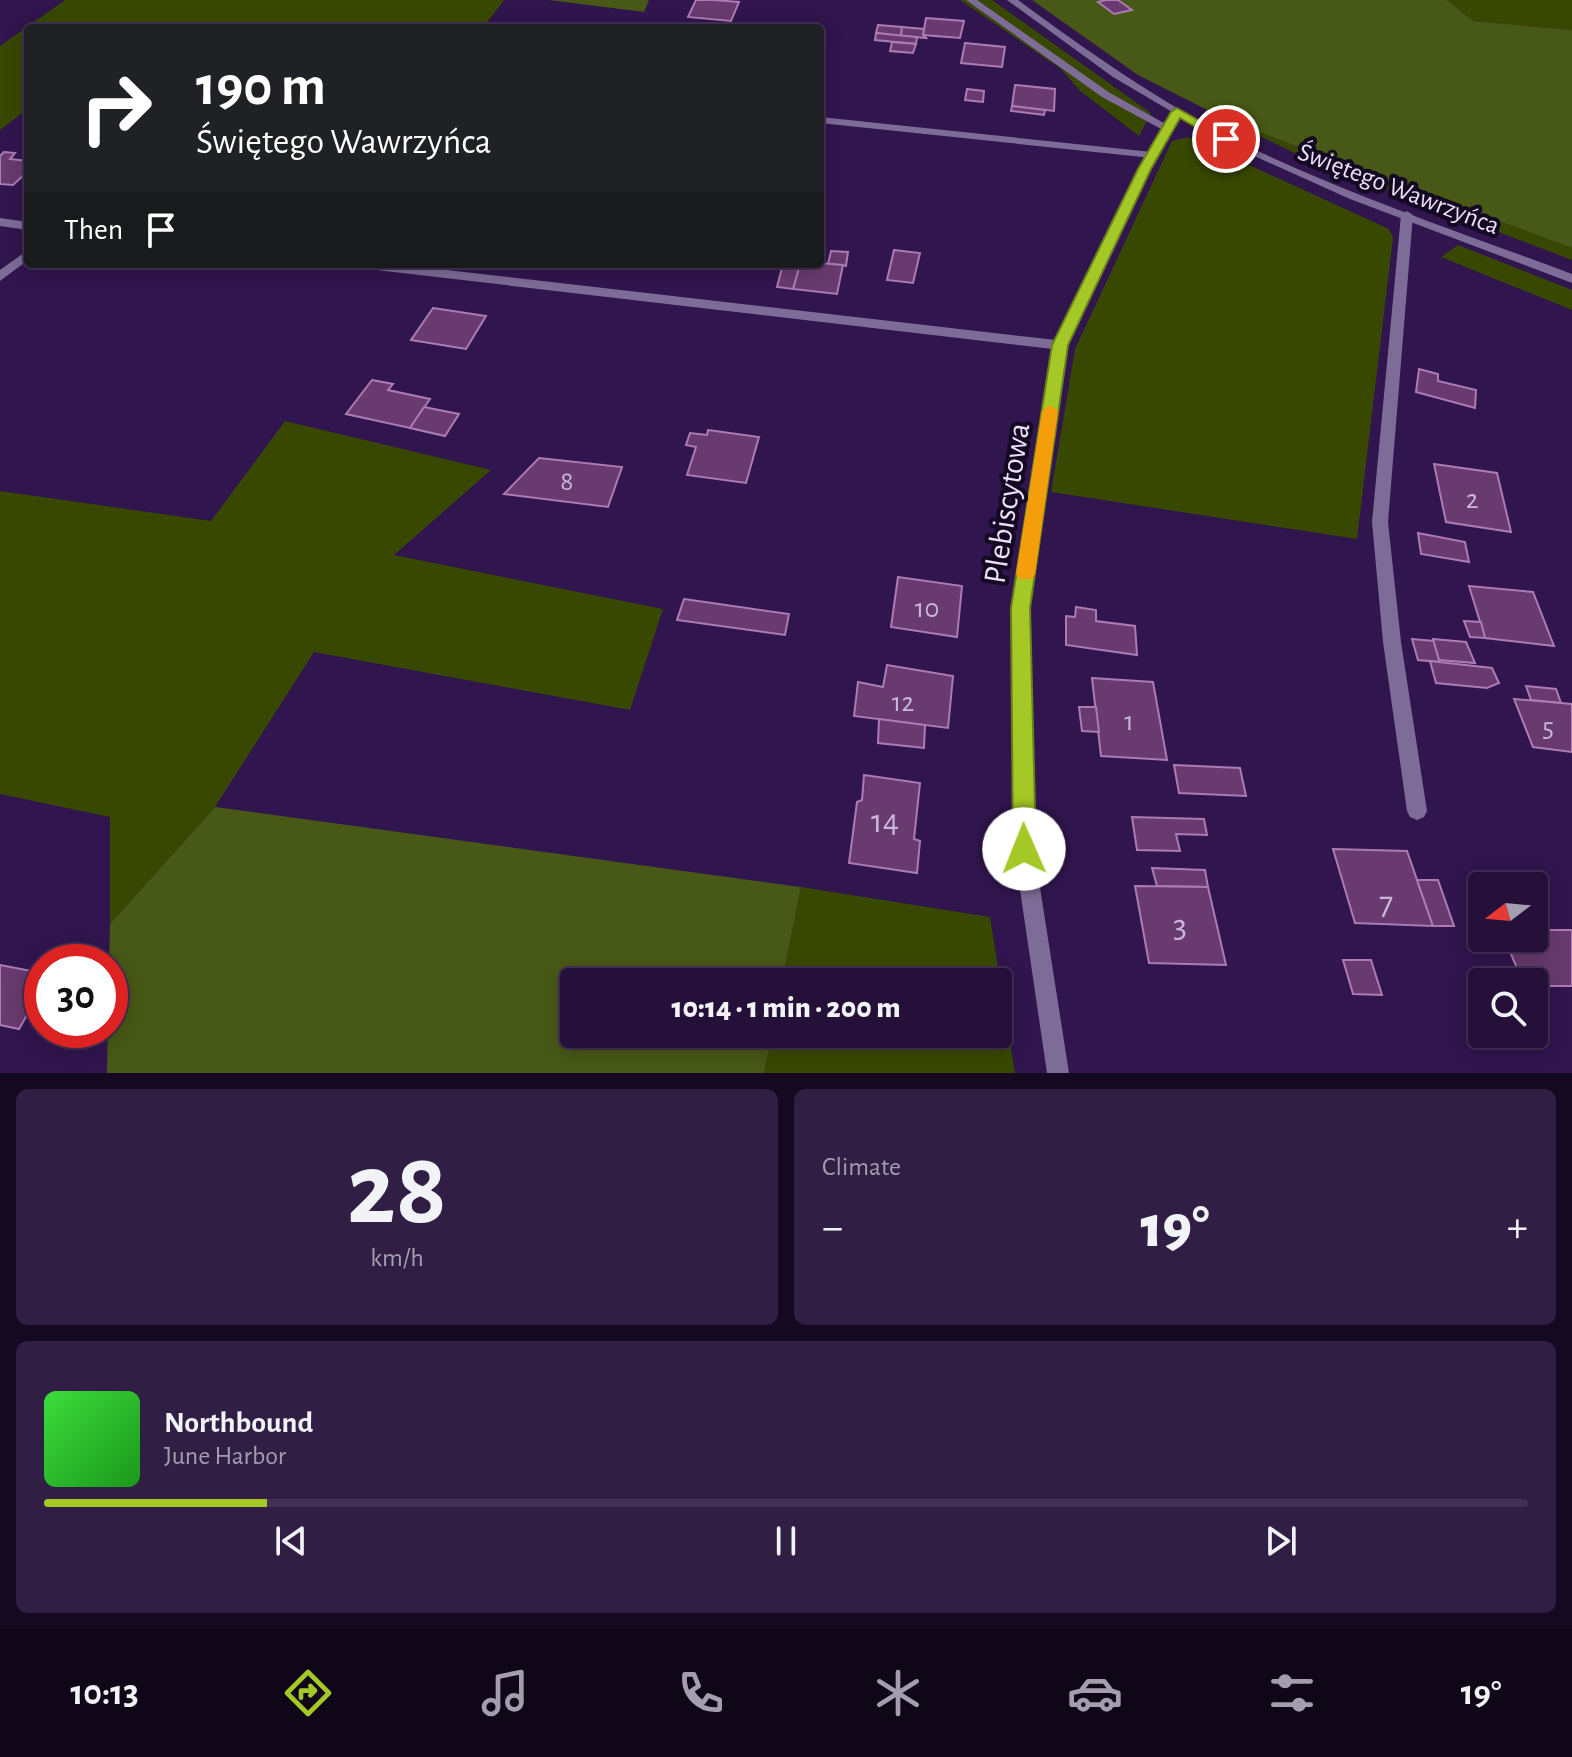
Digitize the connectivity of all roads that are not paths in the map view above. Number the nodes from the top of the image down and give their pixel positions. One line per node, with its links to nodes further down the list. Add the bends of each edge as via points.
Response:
1 (971, 0): 5 (street, via 1106,95)
2 (1012, 0): 3 (street, Świętego Wawrzyńca)
3 (1177, 112): 5 (street, Plebiscytowa); 7 (street, Świętego Wawrzyńca, via 1287,168)
4 (824, 120): 6 (street)
5 (1167, 128): 6 (street, Plebiscytowa)
6 (1152, 155): 14 (street, Plebiscytowa)
7 (1407, 215): 13 (street, Świętego Wawrzyńca); 15 (street, via 1380,522)
8 (0, 222): 9 (street)
9 (24, 225)
10 (24, 257): 12 (street)
11 (394, 268): 14 (street)
12 (0, 277)
13 (1572, 279)
14 (1060, 345): 16 (street, Plebiscytowa, via 1020,608 1024,849)
15 (1417, 811)
16 (1058, 1073)

